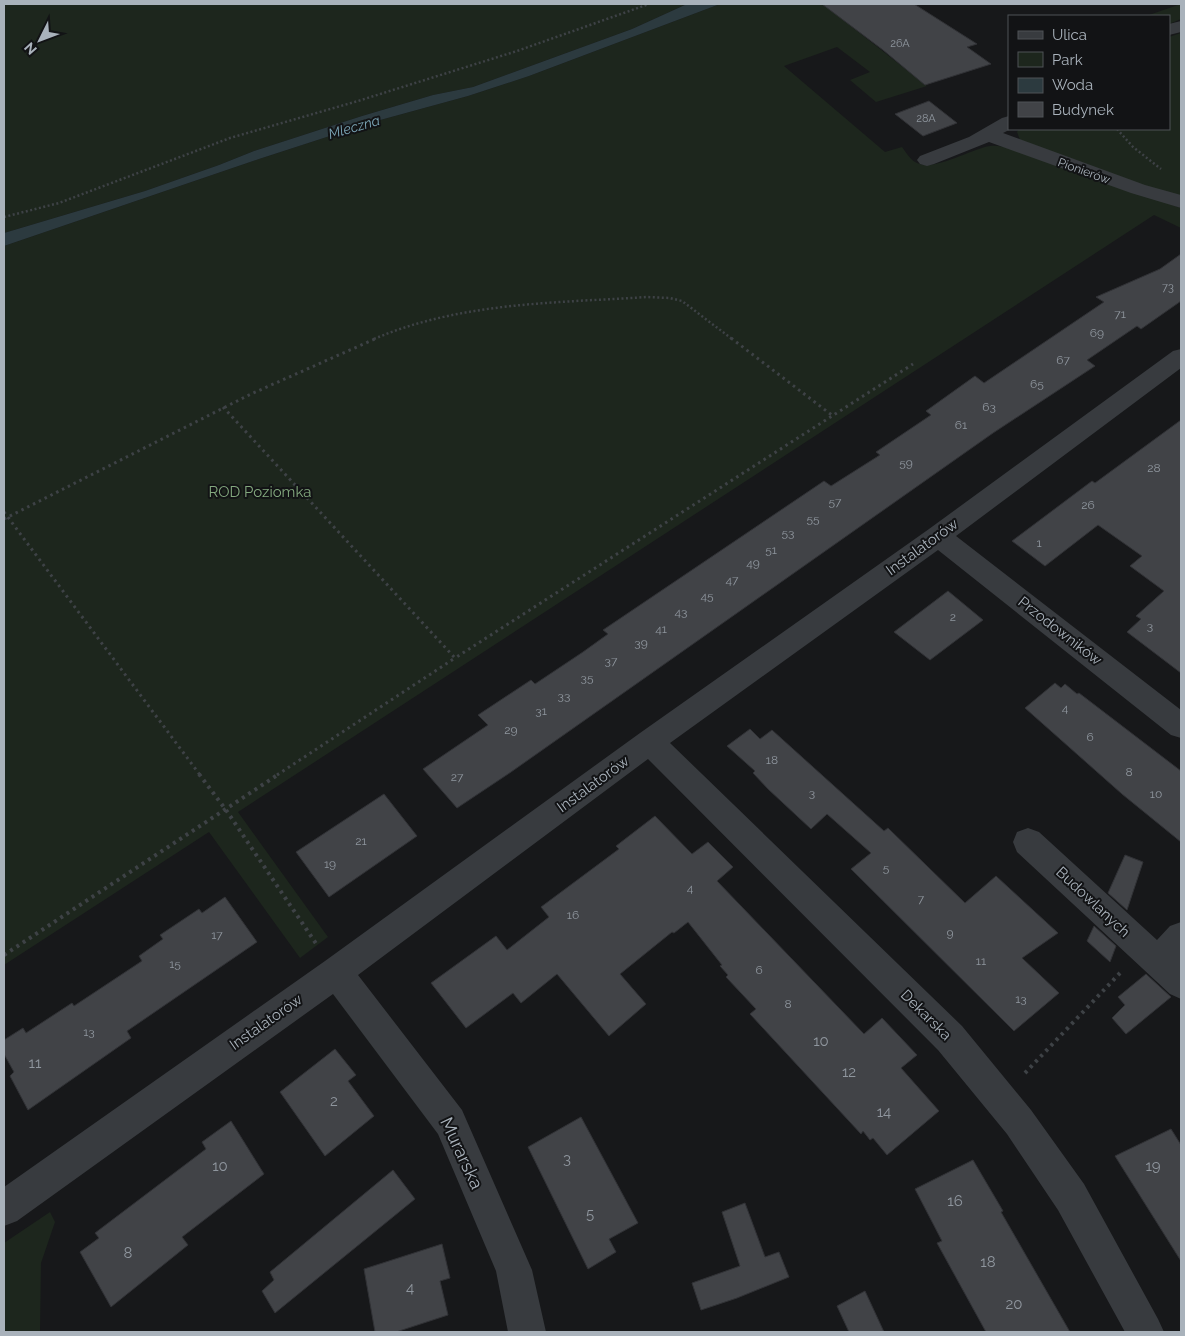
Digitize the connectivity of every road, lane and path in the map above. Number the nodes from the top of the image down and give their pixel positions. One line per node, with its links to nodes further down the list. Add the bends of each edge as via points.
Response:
1 (649, 4): 8 (path, via 517,51 230,138 59,203)
2 (1008, 123): 4 (street)
3 (1118, 130): 6 (path, via 1133,147)
4 (989, 135): 5 (street); 7 (street, Pionierów)
5 (928, 160)
6 (1168, 174)
7 (1181, 202)
8 (4, 217)
9 (1181, 357): 15 (street, Instalatorów)
10 (913, 364): 12 (path)
11 (223, 407): 12 (path, via 391,332 446,317 500,306 648,297 682,301); 14 (path); 16 (path)
12 (832, 416): 16 (path)
13 (4, 512): 14 (path)
14 (6, 518): 19 (path)
15 (938, 536): 17 (street, Przodowników); 18 (street, Instalatorów)
16 (456, 658): 19 (path)
17 (1181, 726)
18 (650, 742): 24 (street, Instalatorów); 26 (street, Dekarska, via 950,1038)
19 (226, 810): 22 (path); 24 (path)
20 (1028, 842): 23 (street, Budowlanych)
21 (1181, 937): 23 (street)
22 (4, 954)
23 (1150, 955): 25 (street, Budowlanych); 26 (path, via 1018,1080)
24 (336, 972): 27 (street, Instalatorów); 28 (street, Murarska, via 450,1122 514,1270)
25 (1181, 983)
26 (996, 1093): 29 (street, Dekarska, via 1071,1197)
27 (4, 1208)
28 (527, 1332)
29 (1145, 1332)

